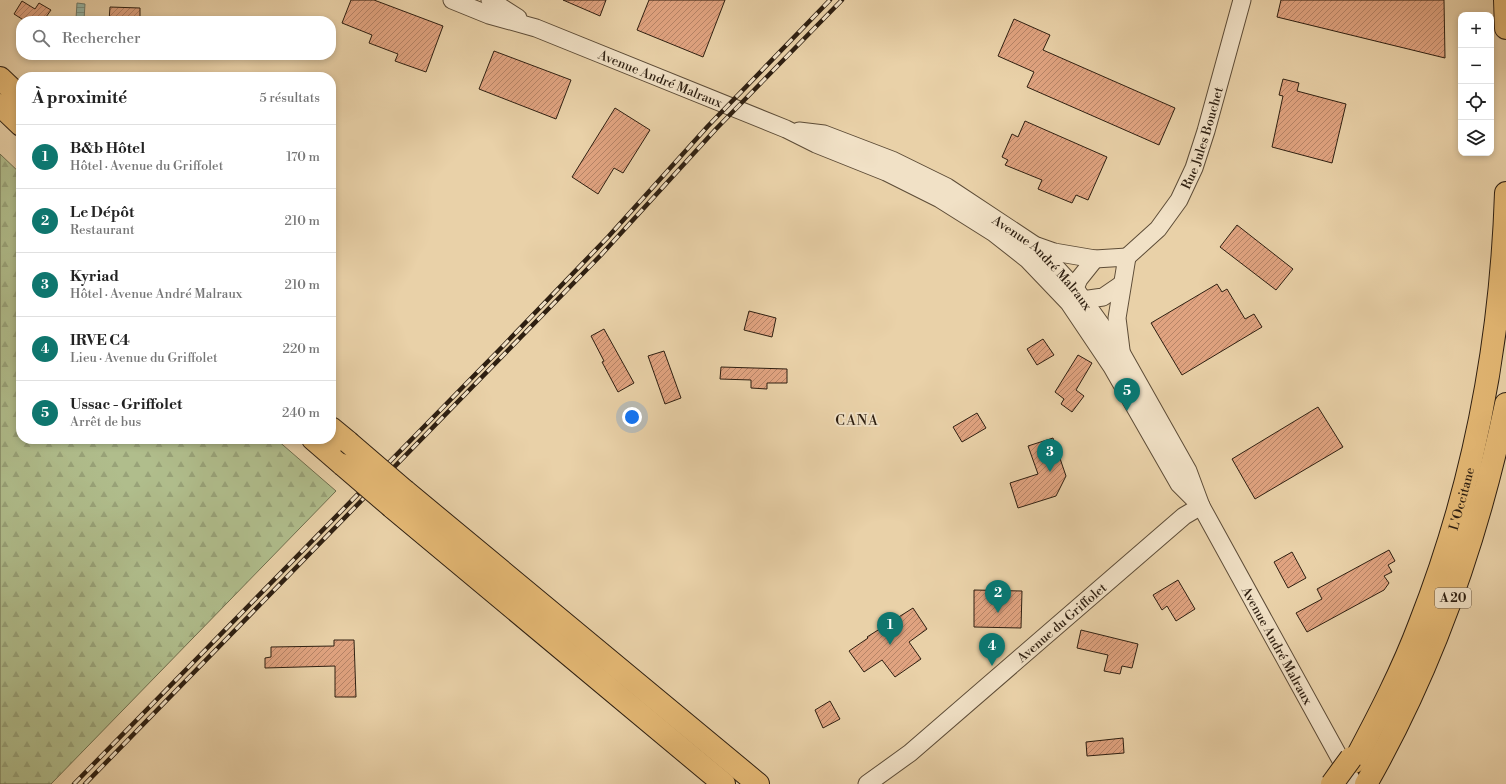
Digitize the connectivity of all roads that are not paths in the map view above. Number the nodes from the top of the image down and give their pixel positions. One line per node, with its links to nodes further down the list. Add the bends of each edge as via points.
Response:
1 (490, 0): 5 (street, Avenue André Malraux)
2 (1242, 0): 14 (street, Rue Jules Bouchet, via 1206,131 1185,188 1158,229)
3 (1505, 0): 6 (highway)
4 (456, 1): 5 (street, Avenue André Malraux, via 488,15)
5 (536, 28): 11 (street, Avenue André Malraux)
6 (1506, 28)
7 (0, 78): 8 (highway)
8 (16, 93)
9 (0, 105): 10 (highway)
10 (16, 120)
11 (786, 129): 13 (street, Avenue André Malraux, via 824,134 892,160 947,187); 17 (street, Avenue André Malraux, via 886,172 940,199 994,233)
12 (1506, 193): 24 (highway, L'Occitane / A 20, via 1500,297 1484,406 1471,462 1445,556 1420,624 1370,733)
13 (1036, 246): 15 (street); 17 (street, Avenue André Malraux)
14 (1127, 256): 15 (street); 16 (street)
15 (1095, 260): 17 (street)
16 (1122, 284): 17 (street, via 1103,297); 18 (street, via 1117,318)
17 (1076, 297): 18 (street, Avenue André Malraux); 23 (street, Avenue André Malraux, via 1112,367 1179,484)
18 (1122, 354): 23 (street, Avenue André Malraux, via 1188,471)
19 (1506, 404): 25 (highway, L'Occitane / A 20, via 1486,491 1456,591 1421,677)
20 (336, 432): 22 (highway, bridge)
21 (320, 444): 22 (highway, bridge, via 343,465)
22 (399, 499): 26 (highway); 27 (highway)
23 (1201, 506): 25 (street, Avenue André Malraux); 28 (street, Avenue du Griffolet, via 1184,516 910,753)
24 (1353, 760): 29 (highway, bridge); 30 (highway)
25 (1363, 783)
26 (724, 784)
27 (758, 784)
28 (867, 784)
29 (1332, 784)
30 (1342, 784)

